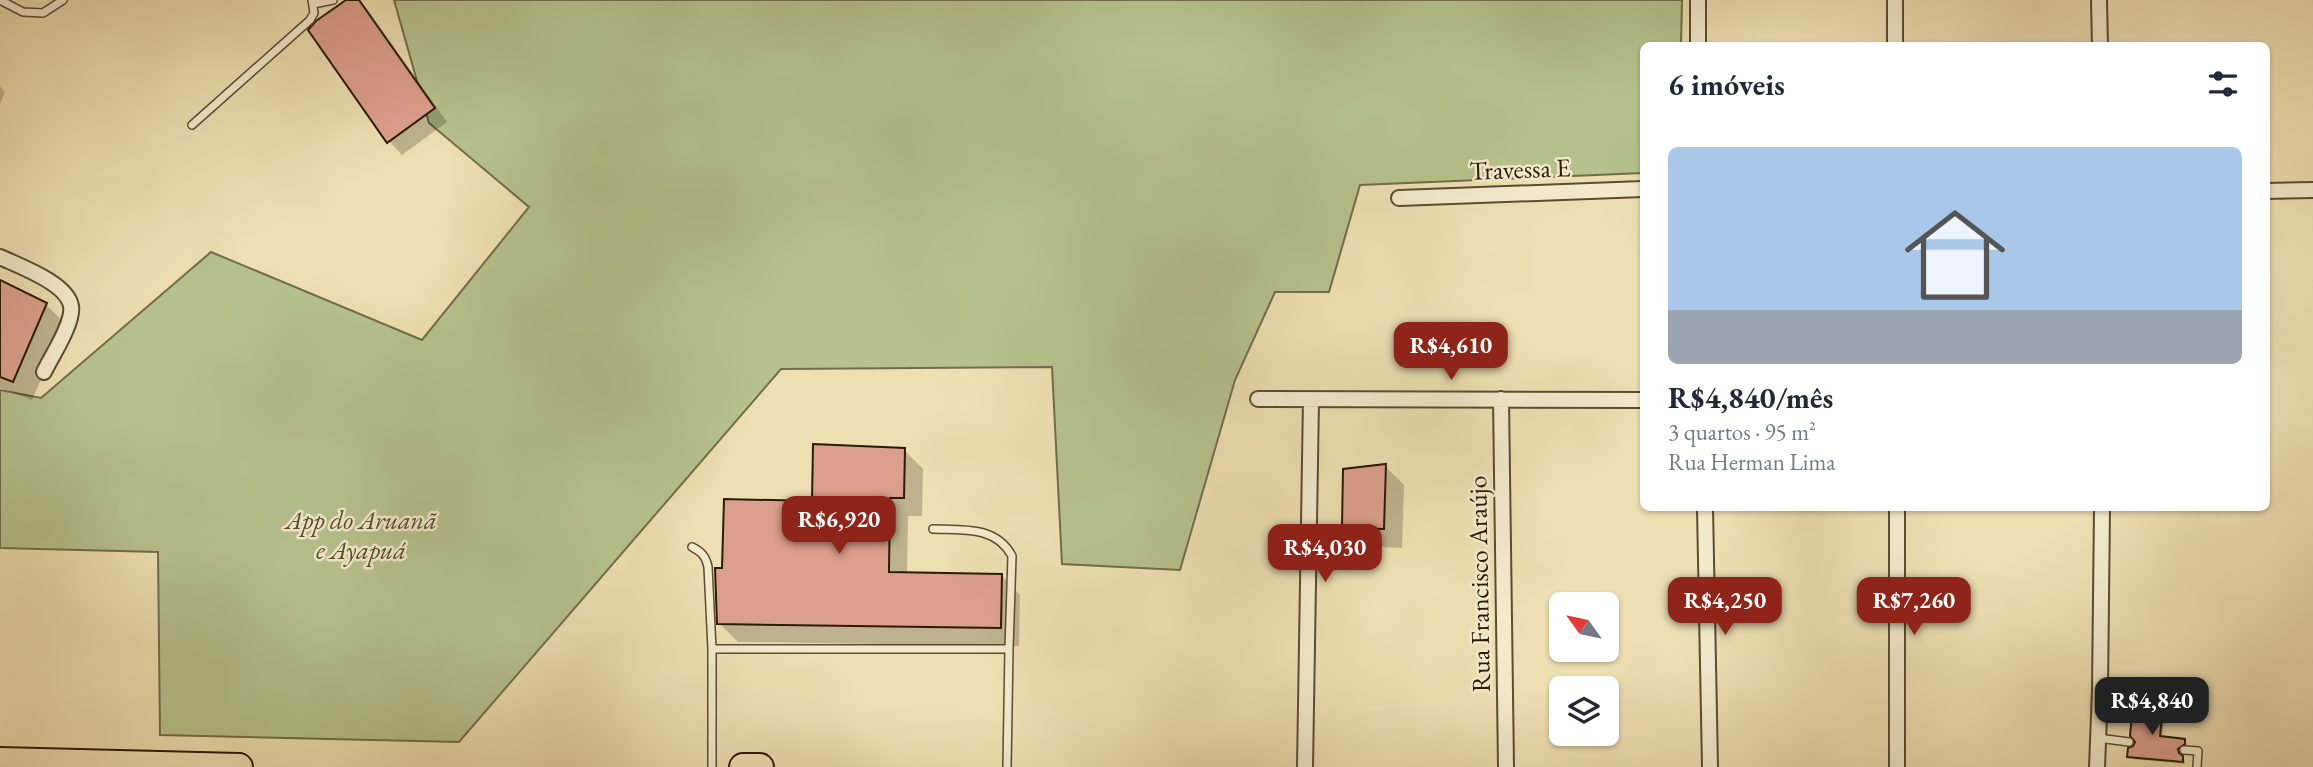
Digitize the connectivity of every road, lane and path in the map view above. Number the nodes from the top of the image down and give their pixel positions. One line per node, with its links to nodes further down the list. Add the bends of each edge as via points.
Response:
1 (0, 0): 2 (lane, via 23,12 43,13)
2 (63, 0)
3 (333, 0): 7 (lane)
4 (1698, 0): 8 (street)
5 (1895, 0): 9 (street)
6 (2099, 0): 10 (street)
7 (313, 2): 11 (lane, via 310,20)
8 (1698, 42)
9 (1895, 42)
10 (2100, 42)
11 (192, 125)
12 (1640, 189): 15 (street, Travessa E)
13 (2313, 190): 14 (street)
14 (2270, 191)
15 (1399, 198)
16 (0, 257): 17 (street, via 54,284 71,306 69,321)
17 (44, 372)
18 (1258, 399): 20 (street)
19 (1501, 399): 20 (street); 21 (street); 39 (street, Rua Francisco Araújo)
20 (1311, 400): 38 (street)
21 (1640, 400)
22 (1705, 511): 40 (street)
23 (1896, 511): 41 (street)
24 (2102, 511): 29 (street)
25 (933, 529): 28 (lane, via 975,530 1007,547 1012,556)
26 (692, 547): 27 (lane, via 700,550 708,568)
27 (712, 649): 28 (lane); 34 (lane)
28 (1009, 649): 37 (lane)
29 (2098, 738): 30 (lane); 42 (street)
30 (2129, 742)
31 (2184, 750): 43 (lane, via 2198,751)
32 (0, 761): 33 (highway)
33 (239, 767)
34 (712, 767)
35 (743, 767): 36 (highway)
36 (760, 767)
37 (1007, 767)
38 (1305, 767)
39 (1506, 767)
40 (1710, 767)
41 (1898, 767)
42 (2097, 767)
43 (2197, 767)

